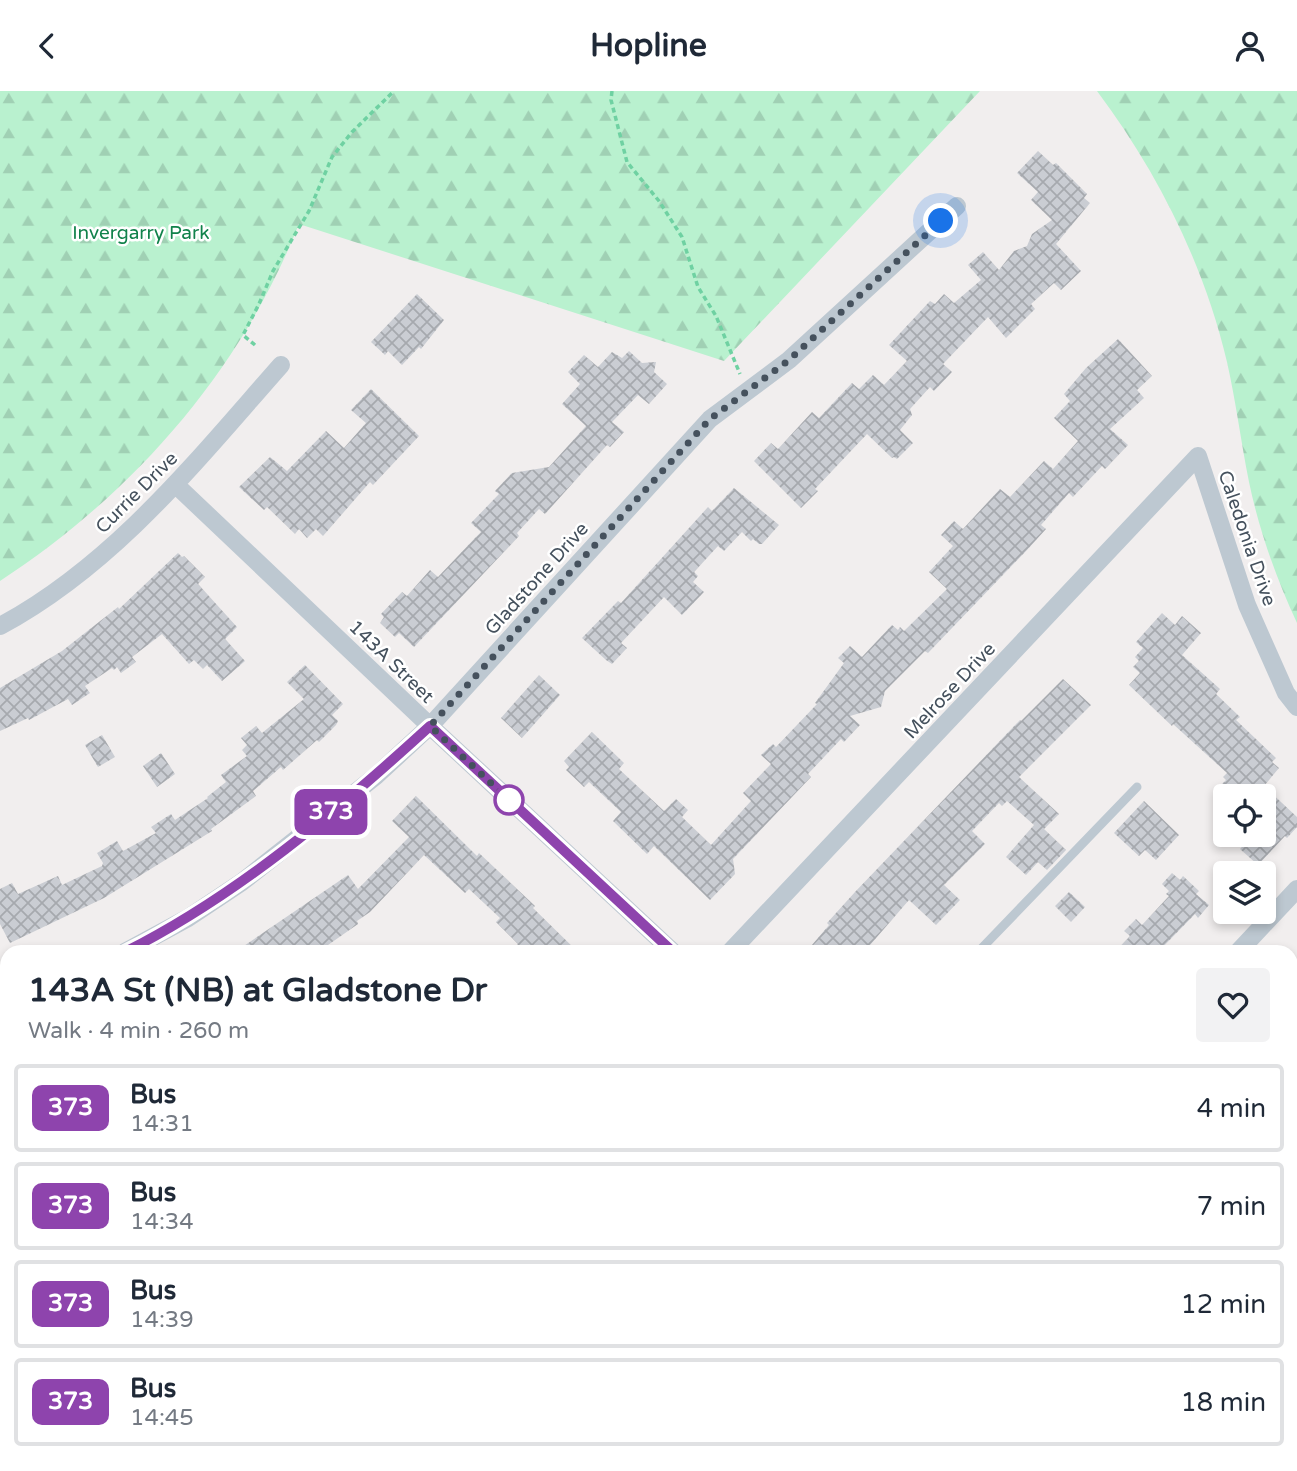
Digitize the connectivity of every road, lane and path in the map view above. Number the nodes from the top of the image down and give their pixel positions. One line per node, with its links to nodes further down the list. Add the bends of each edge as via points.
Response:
1 (394, 91): 4 (path, via 332,157 309,211 273,271 243,335)
2 (612, 91): 6 (path, via 627,162 681,237 698,287 716,316)
3 (957, 206): 11 (street, Gladstone Drive, via 789,360 710,419)
4 (255, 345)
5 (281, 365): 8 (street, Currie Drive)
6 (742, 378)
7 (1198, 456): 10 (street, Caledonia Drive, via 1247,605 1286,693); 16 (street, Melrose Drive)
8 (176, 485): 9 (street, Currie Drive, via 97,559); 11 (street, 143A Street)
9 (0, 626)
10 (1297, 707)
11 (430, 726): 14 (street, Gladstone Drive, via 376,776 242,883); 15 (street, 143A Street)
12 (1137, 787): 17 (lane)
13 (1297, 889): 18 (street)
14 (138, 945)
15 (665, 945)
16 (737, 945)
17 (985, 945)
18 (1245, 945)

